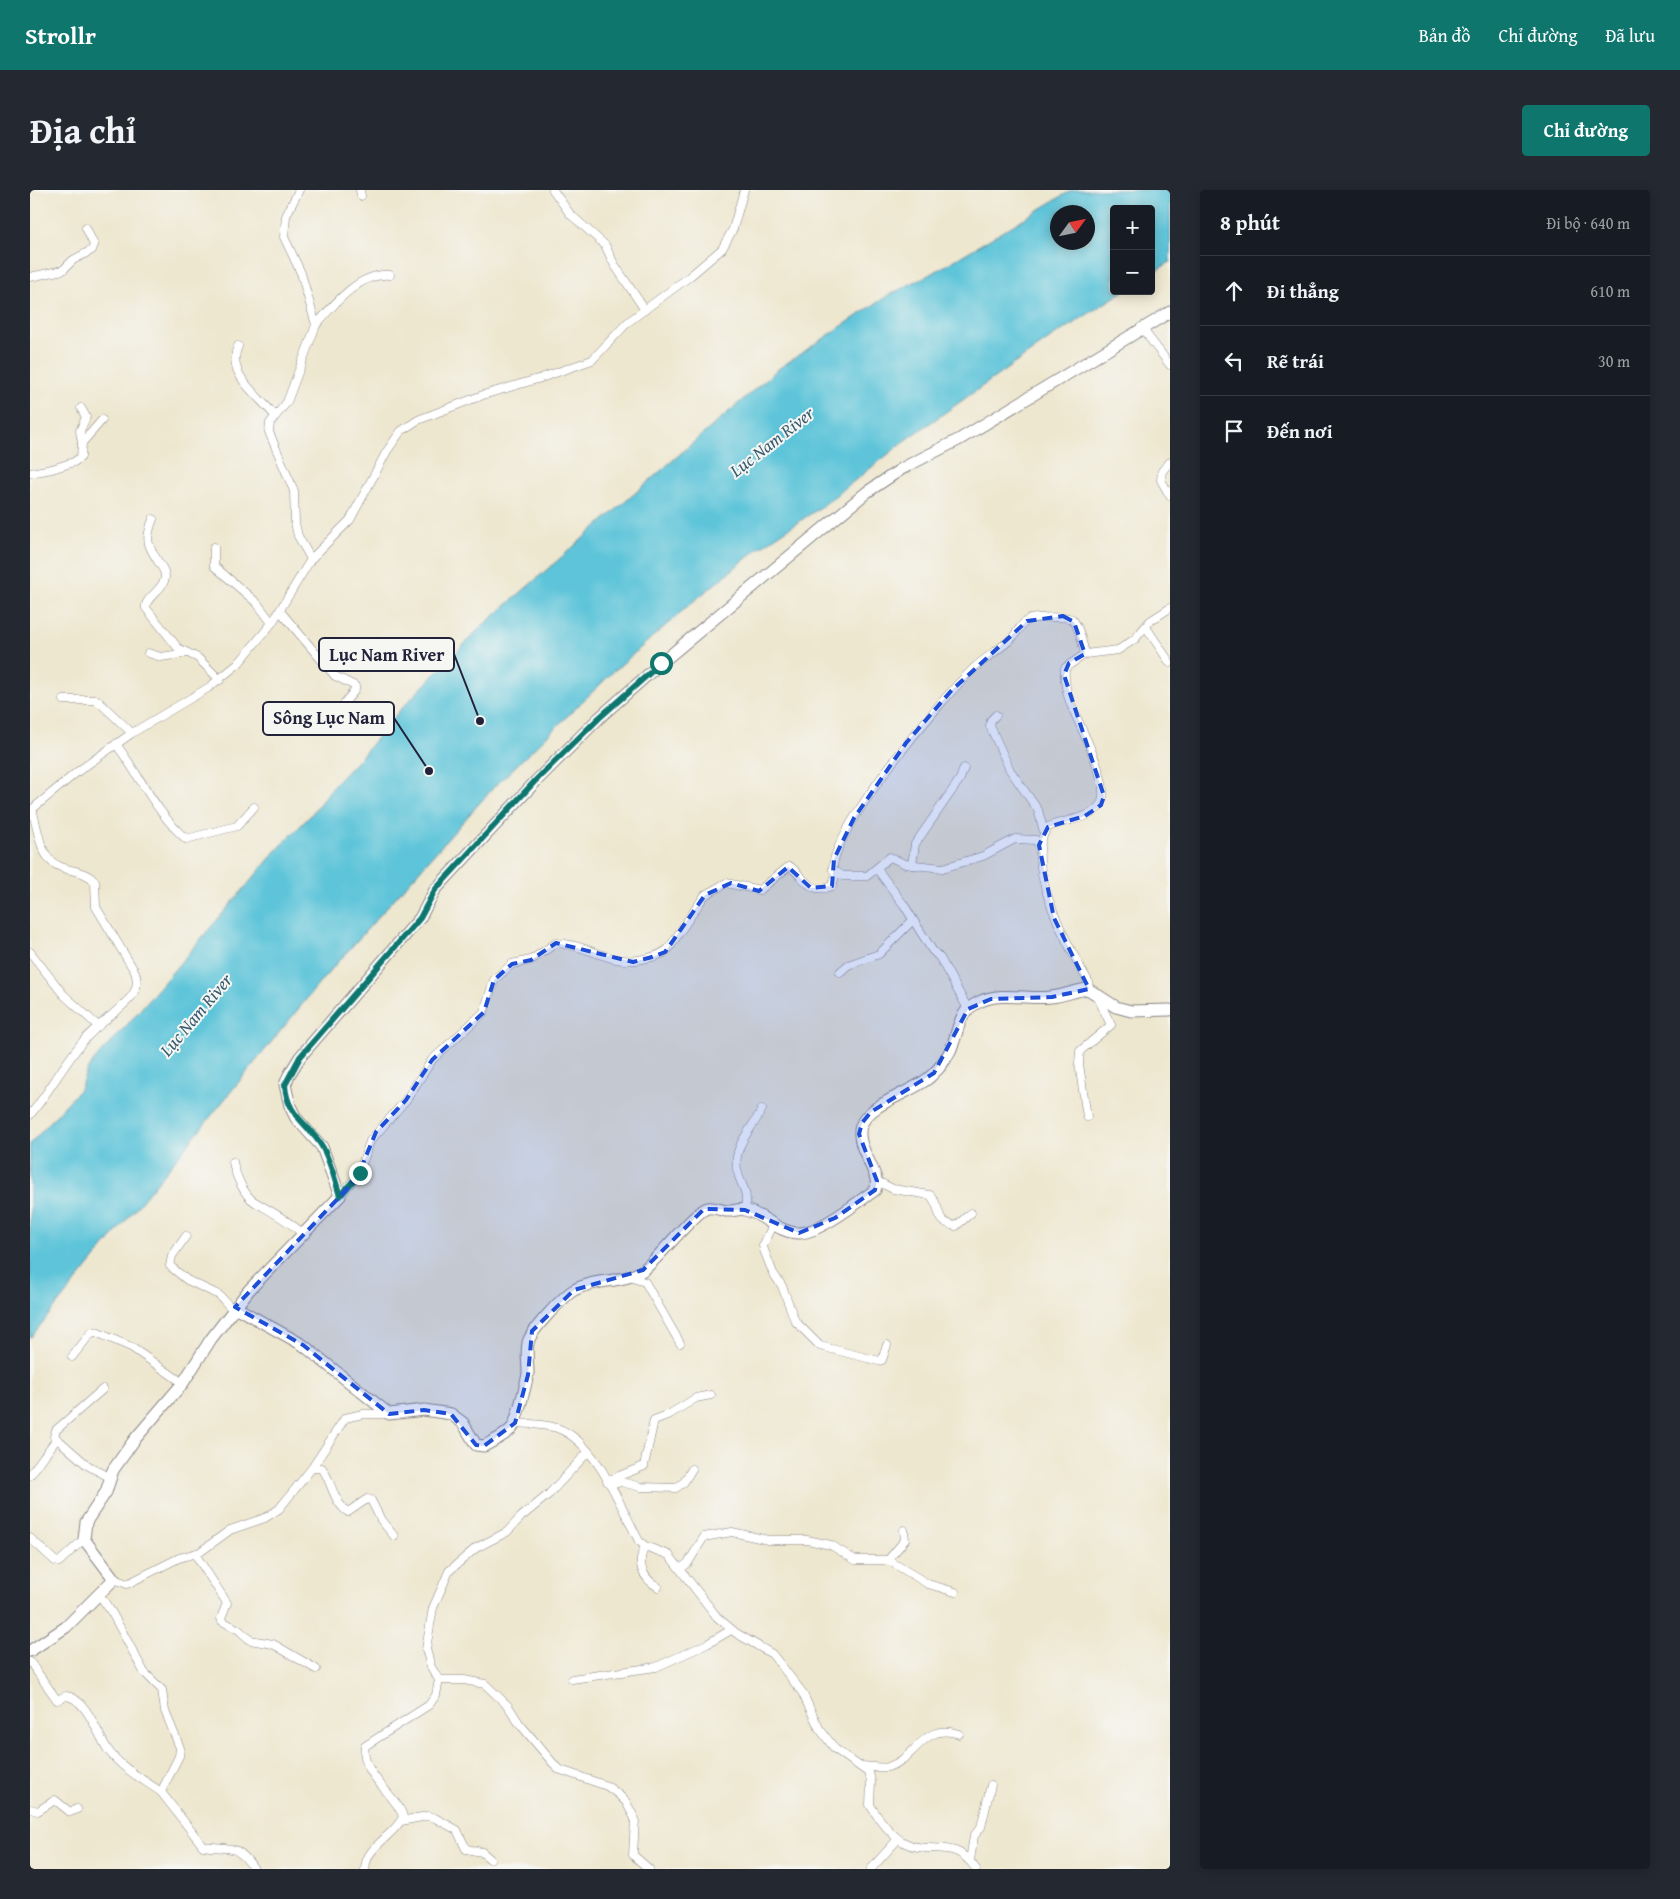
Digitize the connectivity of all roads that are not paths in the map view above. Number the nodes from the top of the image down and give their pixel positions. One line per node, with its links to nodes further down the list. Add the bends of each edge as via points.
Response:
1 (299, 190): 9 (street, via 286,216 284,237 301,273)
2 (554, 190): 7 (street, via 570,214 605,245)
3 (744, 190): 7 (street, via 733,230 722,249)
4 (86, 228): 6 (street, via 94,245 92,250 59,272)
5 (390, 275): 9 (street, via 379,274 354,287)
6 (30, 277)
7 (645, 310): 22 (street, via 628,322 592,360 483,395 407,426 387,451 350,520)
8 (1170, 312): 10 (street)
9 (316, 325): 14 (street, via 286,402)
10 (1141, 327): 12 (street); 57 (street, via 960,439 886,478 828,523 599,718 536,780 435,890 420,918 300,1057 285,1085 296,1118 322,1147)
11 (238, 346): 14 (street, via 235,356 239,375)
12 (1170, 365)
13 (81, 408): 16 (street, via 86,417 80,431)
14 (275, 416): 22 (street, via 269,432 294,491 296,530)
15 (102, 420): 16 (street)
16 (82, 443): 18 (street, via 82,457 74,462)
17 (1170, 462): 19 (street, via 1162,471 1160,480)
18 (30, 473)
19 (1170, 496)
20 (153, 519): 27 (street, via 146,535 147,542 166,574 164,584 145,606 172,642)
21 (214, 547): 25 (street, via 214,566 257,602)
22 (311, 559): 24 (street)
23 (1170, 608): 26 (street)
24 (280, 611): 25 (street); 33 (street, via 335,676 355,686)
25 (272, 623): 31 (street, via 252,650)
26 (1146, 627): 29 (street, via 1136,639 1118,650); 30 (street)
27 (189, 653): 28 (street, via 161,657); 31 (street)
28 (148, 654)
29 (1085, 654): 40 (street, via 1069,663 1064,675 1070,701 1090,743 1104,796 1101,805 1092,812 1053,825); 44 (street, via 1074,622 1068,617 1032,618 1021,625 952,691 906,743 841,840 834,859 833,870)
30 (1170, 663)
31 (220, 680): 35 (street)
32 (64, 700): 35 (street, via 97,700)
33 (345, 702)
34 (996, 715): 40 (street, via 990,726 1010,770 1038,810)
35 (132, 733): 36 (street)
36 (116, 744): 38 (street, via 136,771 148,795 186,839 237,826); 39 (street)
37 (964, 768): 42 (street, via 960,779 915,844)
38 (254, 806)
39 (32, 808): 51 (street, via 50,860 95,882 96,907 137,978 131,997)
40 (1044, 832): 41 (street)
41 (1039, 845): 42 (street, via 1036,840 1015,839 983,856 944,868); 48 (street, via 1054,918)
42 (912, 865): 43 (street, via 890,856)
43 (877, 869): 44 (street, via 862,877); 45 (street)
44 (836, 873): 57 (street, via 832,886 820,890 811,888 792,867 760,890 726,884 705,895 669,948 652,957 633,962 556,943 531,960 512,964 494,980 484,1012 432,1060 406,1100 376,1132 360,1173)
45 (913, 920): 47 (street, via 879,954 848,965); 49 (street, via 944,964)
46 (30, 952): 51 (street, via 63,994)
47 (840, 972)
48 (1093, 992): 49 (street, via 991,999); 50 (street, via 1116,1007 1131,1011); 54 (street, via 1111,1025 1080,1051)
49 (968, 1009): 56 (street, via 961,1016 954,1042 934,1073 871,1112 862,1123 859,1134 863,1151)
50 (1170, 1010)
51 (98, 1026): 53 (street, via 76,1050)
52 (762, 1109): 58 (street, via 738,1151 737,1169 746,1191)
53 (30, 1115)
54 (1087, 1117)
55 (233, 1162): 61 (street, via 253,1201 277,1213)
56 (877, 1181): 59 (street, via 893,1189 930,1195 944,1223 956,1226); 60 (street, via 875,1190 835,1218 809,1231 795,1233)
57 (340, 1196): 61 (street)
58 (745, 1210): 60 (street); 63 (street, via 728,1212 710,1207 700,1211 642,1270)
59 (971, 1213)
60 (773, 1225): 66 (street, via 764,1250 782,1286 791,1315 802,1331 820,1346 879,1361)
61 (303, 1234): 64 (street)
62 (186, 1236): 64 (street, via 172,1256 170,1266 187,1280 219,1295)
63 (627, 1276): 65 (street, via 645,1282); 72 (street, via 590,1283 574,1290 532,1331 528,1343 528,1375)
64 (234, 1308): 68 (street); 71 (street, via 303,1345)
65 (680, 1343)
66 (887, 1345)
67 (72, 1357): 68 (street, via 90,1333 96,1332 131,1347)
68 (183, 1383): 78 (street, via 135,1439)
69 (103, 1389): 73 (street, via 56,1430)
70 (711, 1394): 79 (street, via 696,1398 654,1420 644,1466)
71 (389, 1414): 72 (street, via 424,1410 452,1414 463,1423 479,1446 495,1440); 75 (street, via 345,1418)
72 (515, 1423): 74 (street, via 558,1429)
73 (56, 1440): 77 (street); 78 (street)
74 (588, 1452): 79 (street); 97 (street, via 507,1532 476,1548 449,1572 433,1608 426,1649)
75 (312, 1468): 81 (street, via 322,1468 329,1477 334,1494 348,1512 367,1499 371,1500); 85 (street, via 279,1509 265,1518 230,1530)
76 (692, 1468): 79 (street, via 681,1486 676,1488)
77 (30, 1476)
78 (111, 1478): 83 (street, via 100,1504 86,1522)
79 (609, 1483): 84 (street, via 638,1541)
80 (904, 1530): 86 (street, via 905,1540)
81 (394, 1536)
82 (30, 1538): 83 (street, via 58,1562)
83 (84, 1539): 88 (street)
84 (645, 1546): 87 (street, via 669,1555); 89 (street, via 640,1561 643,1574 647,1581)
85 (195, 1554): 88 (street, via 179,1558 127,1584); 95 (street, via 227,1603 222,1621 250,1640 273,1644)
86 (888, 1560): 87 (street, via 855,1560 831,1545 807,1540 768,1540 732,1532 704,1538 688,1563); 90 (street, via 928,1584)
87 (680, 1569): 92 (street)
88 (114, 1579): 91 (street)
89 (658, 1587)
90 (955, 1592)
91 (99, 1594): 93 (street, via 66,1628); 101 (street, via 144,1672 162,1690 165,1711 180,1748)
92 (731, 1630): 96 (street, via 656,1667); 99 (street, via 772,1654 802,1692 819,1728 835,1749)
93 (30, 1651)
94 (30, 1662): 101 (street, via 56,1700 66,1696 75,1699 114,1757)
95 (316, 1668)
96 (572, 1679)
97 (439, 1680): 104 (street, via 436,1695 429,1705 365,1746 364,1754 370,1770 402,1814); 110 (street, via 483,1682 508,1706 558,1769 607,1786 618,1794 635,1819 633,1855)
98 (959, 1734): 99 (street, via 939,1731 926,1737 890,1766)
99 (861, 1766): 105 (street, via 871,1777 870,1805)
100 (991, 1785): 107 (street, via 980,1827 974,1836)
101 (161, 1792): 108 (street, via 203,1846 231,1848 242,1854)
102 (30, 1809): 103 (street, via 38,1811 55,1800 70,1812)
103 (78, 1809)
104 (401, 1821): 106 (street, via 427,1816 435,1818 457,1830 466,1849 482,1852); 109 (street, via 370,1854 365,1861)
105 (898, 1839): 107 (street, via 910,1845 954,1850); 111 (street)
106 (490, 1859)
107 (970, 1860): 112 (street)
108 (254, 1869)
109 (365, 1869)
110 (649, 1869)
111 (871, 1869)
112 (976, 1869)

